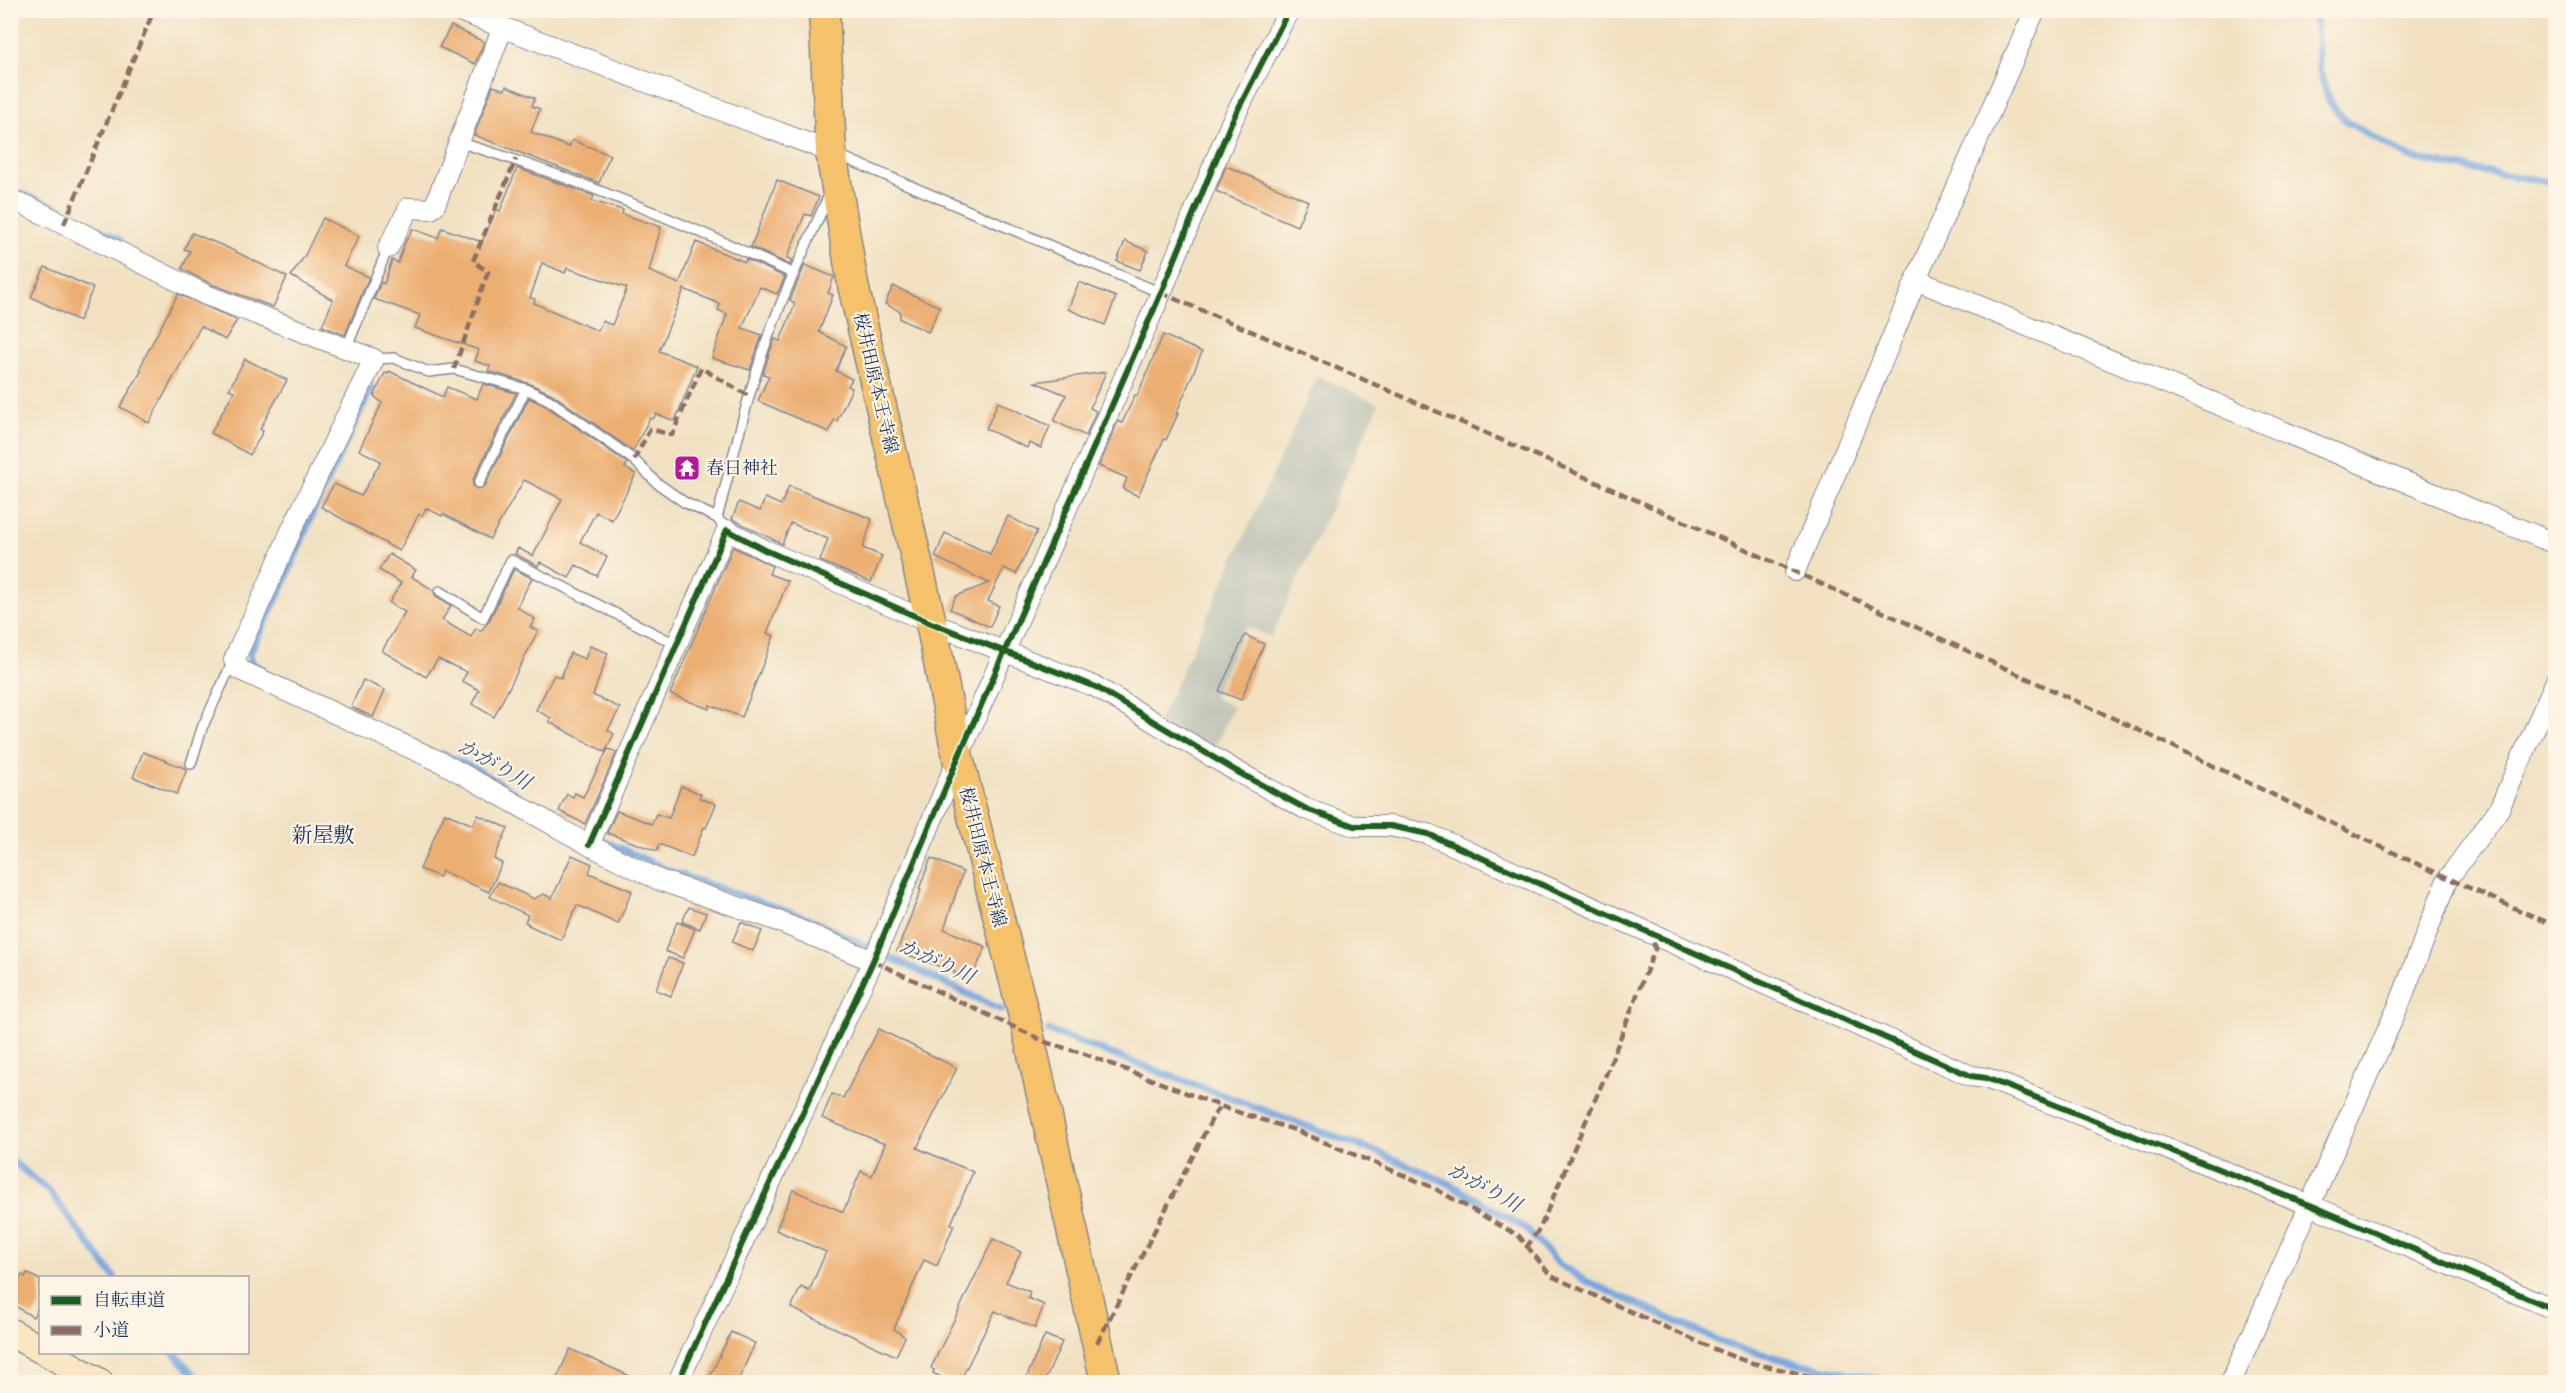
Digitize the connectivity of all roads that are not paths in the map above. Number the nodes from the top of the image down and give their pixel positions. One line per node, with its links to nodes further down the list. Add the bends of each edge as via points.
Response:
1 (457, 10): 5 (street)
2 (824, 10): 7 (main road, 桜井田原本王寺線)
3 (1289, 10): 12 (street, via 1231,123)
4 (2036, 10): 11 (street)
5 (502, 29): 6 (street); 7 (street)
6 (458, 142): 9 (street, via 435,205 431,209 409,208); 10 (lane, via 516,159 718,238)
7 (833, 166): 10 (lane); 12 (lane); 21 (main road, 桜井田原本王寺線, via 853,285)
8 (10, 202): 13 (street, via 25,205 206,295)
9 (388, 248): 13 (lane)
10 (792, 273): 17 (lane, via 749,396)
11 (1916, 280): 18 (street); 19 (street)
12 (1161, 292): 23 (street)
13 (346, 349): 14 (street)
14 (374, 359): 15 (lane, via 394,358 429,372 454,369); 24 (street)
15 (526, 390): 16 (lane); 17 (lane, via 574,416 634,460 657,483)
16 (479, 483)
17 (722, 524): 21 (street, via 765,550); 22 (street)
18 (2556, 544)
19 (1795, 571)
20 (440, 591): 22 (lane, via 483,618 511,560)
21 (931, 623): 23 (street); 26 (main road, 桜井田原本王寺線)
22 (676, 645): 28 (street)
23 (1005, 653): 26 (street); 30 (street, via 1096,687 1306,809 1354,826 1390,826 1428,834 1971,1076 1986,1078)
24 (234, 660): 27 (lane, via 202,728); 28 (street, via 240,670 441,762)
25 (2556, 681): 30 (street, via 2499,809 2447,880 2401,1000)
26 (958, 758): 29 (street); 37 (main road, 桜井田原本王寺線, via 1028,1032)
27 (191, 764)
28 (589, 845): 29 (street, via 658,880 774,919)
29 (873, 961): 36 (street)
30 (2310, 1205): 31 (street); 38 (street)
31 (2556, 1310)
32 (10, 1332): 33 (street)
33 (39, 1348)
34 (48, 1354): 35 (street)
35 (99, 1383)
36 (678, 1383)
37 (1106, 1383)
38 (2231, 1383)

